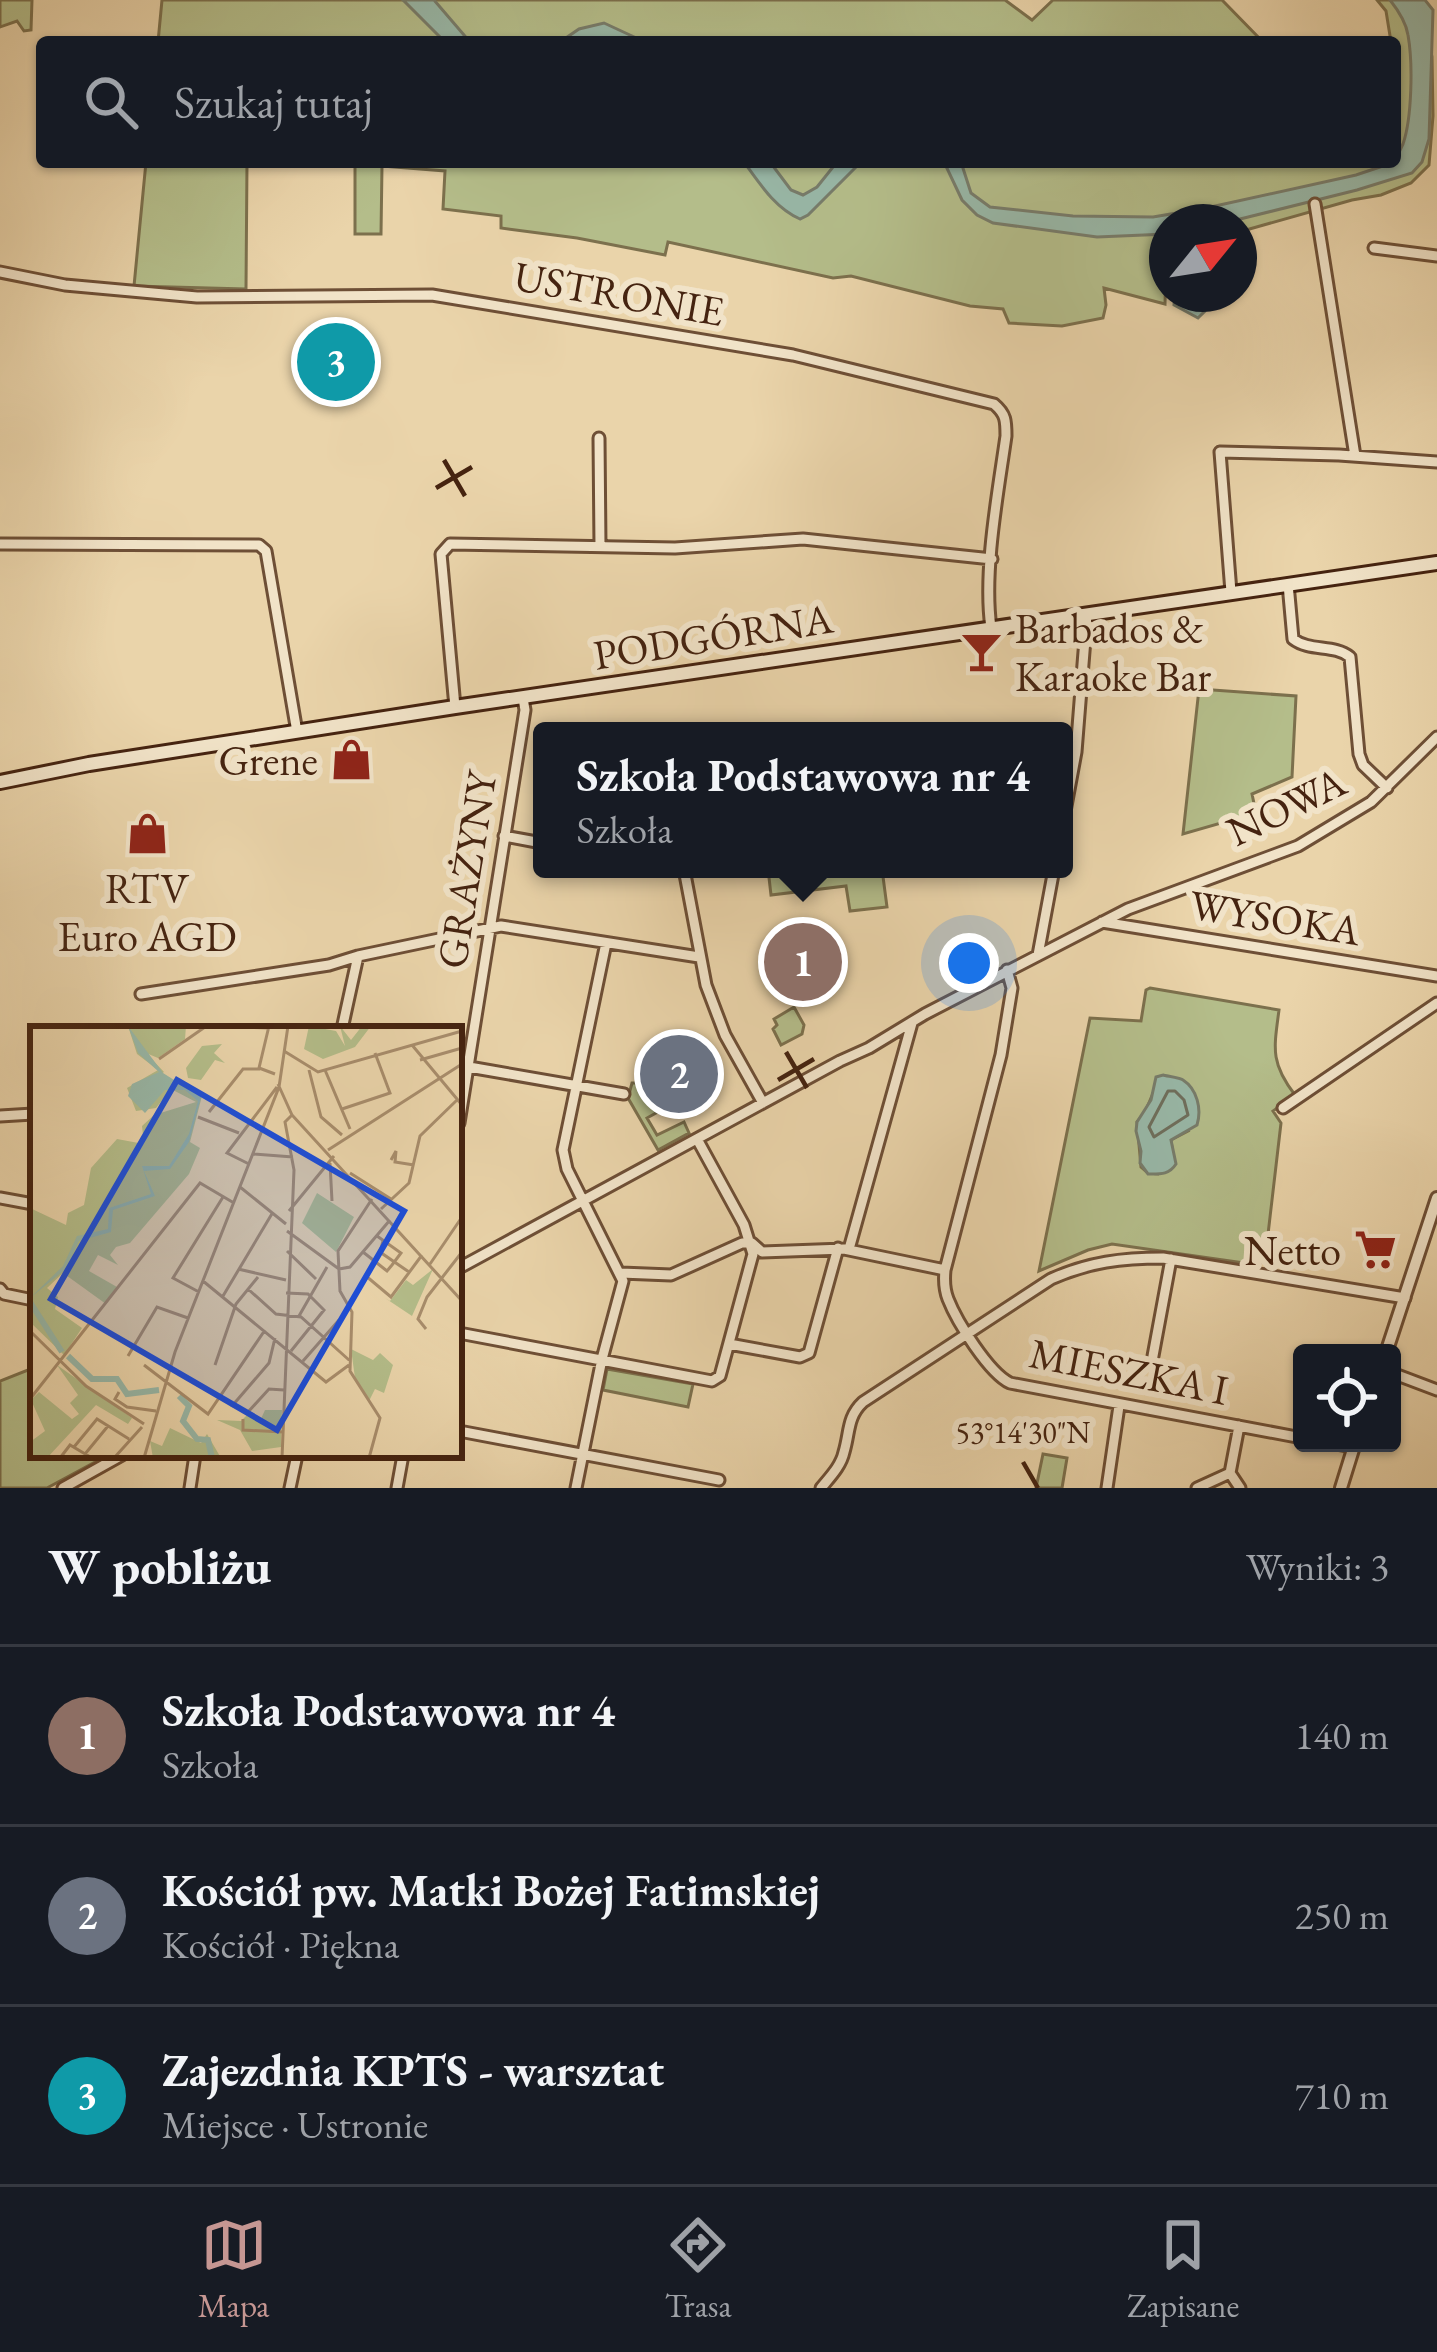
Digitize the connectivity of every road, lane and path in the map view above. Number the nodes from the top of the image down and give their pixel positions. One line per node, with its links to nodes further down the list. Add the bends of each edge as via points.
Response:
1 (1315, 204): 6 (street)
2 (1374, 248): 3 (street)
3 (1437, 256)
4 (0, 272): 10 (street, USTRONIE, via 197,297 432,295 793,355 994,404 1006,418 1006,436)
5 (599, 438): 9 (street)
6 (1355, 455): 7 (street); 13 (street, via 1220,452)
7 (1437, 462)
8 (0, 544): 18 (street, via 259,545)
9 (600, 546): 10 (street, via 803,539); 17 (street, via 450,544 441,554)
10 (992, 559): 15 (street, USTRONIE)
11 (1437, 563): 12 (main road, PODGÓRNA)
12 (1288, 584): 13 (main road, PODGÓRNA); 22 (street, via 1293,639 1350,658 1359,754)
13 (1231, 592): 14 (main road, PODGÓRNA)
14 (1087, 614): 15 (main road, PODGÓRNA); 20 (street)
15 (991, 628): 16 (main road, PODGÓRNA)
16 (523, 698): 17 (main road, PODGÓRNA); 23 (street, GRAŻYNY)
17 (455, 707): 18 (main road, PODGÓRNA)
18 (297, 732): 21 (main road, PODGÓRNA)
19 (1437, 736): 22 (street, NOWA)
20 (1073, 768)
21 (0, 782)
22 (1387, 788): 27 (street, NOWA, via 1298,846)
23 (504, 836): 24 (street); 29 (street, GRAŻYNY)
24 (533, 841)
25 (686, 878): 34 (street)
26 (1052, 878): 32 (street)
27 (1144, 902): 28 (street, NOWA); 30 (street)
28 (1102, 922): 30 (street, WYSOKA); 32 (street, NOWA)
29 (490, 928): 31 (street); 33 (street); 41 (street, GRAŻYNY)
30 (1153, 930): 36 (street, WYSOKA)
31 (606, 943): 34 (street); 42 (street)
32 (1038, 955): 35 (street, NOWA)
33 (358, 956): 37 (street); 40 (street)
34 (699, 957): 44 (street, via 725,1035)
35 (1007, 970): 39 (street, NOWA); 58 (street, via 1012,988 1000,1054)
36 (1437, 976)
37 (141, 994)
38 (1437, 1004): 46 (street)
39 (912, 1022): 44 (street, NOWA); 55 (street)
40 (342, 1026)
41 (469, 1067): 42 (street); 45 (street, GRAŻYNY)
42 (575, 1085): 43 (street); 52 (street, via 563,1150)
43 (624, 1094)
44 (763, 1103): 49 (street, NOWA)
45 (462, 1106)
46 (1283, 1108)
47 (30, 1114): 48 (street)
48 (0, 1116)
49 (697, 1139): 52 (street, NOWA); 54 (street)
50 (0, 1198): 53 (street)
51 (1437, 1198): 60 (street)
52 (584, 1202): 57 (street, NOWA); 59 (street)
53 (30, 1203)
54 (752, 1244): 55 (street, via 762,1252); 59 (street, via 671,1275); 63 (street)
55 (843, 1249): 58 (street); 63 (street, via 809,1354)
56 (1171, 1259): 60 (street); 61 (street, via 1077,1268); 65 (street)
57 (462, 1266)
58 (945, 1270): 61 (street, MIESZKA I, via 948,1301)
59 (621, 1273): 66 (street)
60 (1405, 1298): 64 (street)
61 (968, 1332): 69 (street, MIESZKA I, via 1004,1381); 86 (street, via 855,1410 844,1456)
62 (462, 1334): 66 (street)
63 (728, 1344): 66 (street, via 712,1381)
64 (1390, 1344)
65 (1153, 1357)
66 (602, 1358): 74 (street)
67 (1401, 1376): 68 (street)
68 (1437, 1390)
69 (1119, 1406): 70 (street, MIESZKA I); 87 (street)
70 (1239, 1426): 72 (street, MIESZKA I); 79 (street)
71 (462, 1432): 74 (street)
72 (1293, 1436)
73 (1353, 1452): 90 (street)
74 (582, 1454): 80 (street); 85 (street)
75 (117, 1458): 81 (street)
76 (195, 1458): 82 (street)
77 (296, 1458): 83 (street)
78 (403, 1458): 84 (street)
79 (1230, 1473): 88 (street); 89 (street)
80 (719, 1480)
81 (63, 1488)
82 (190, 1488)
83 (290, 1488)
84 (397, 1488)
85 (576, 1488)
86 (821, 1488)
87 (1107, 1488)
88 (1197, 1488)
89 (1240, 1488)
90 (1341, 1488)

